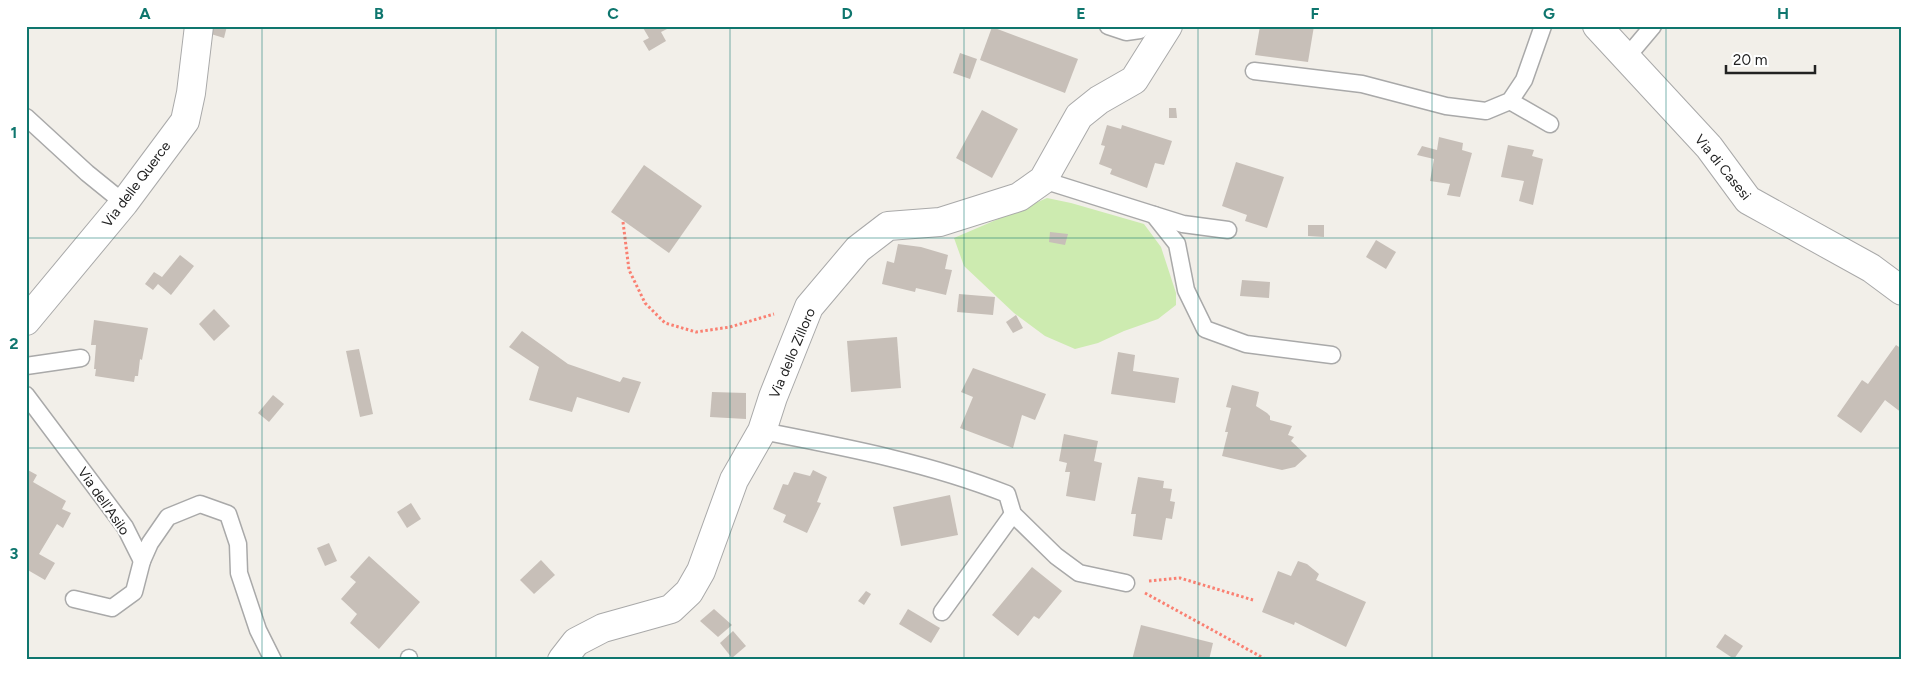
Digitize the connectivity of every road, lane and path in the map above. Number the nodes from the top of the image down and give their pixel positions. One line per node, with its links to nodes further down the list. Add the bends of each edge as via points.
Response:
1 (199, 26): 14 (street, Via delle Querce, via 184,121)
2 (1108, 26): 3 (lane, via 1126,32 1140,30)
3 (1143, 26)
4 (1168, 26): 13 (street, Via dello Zilloro, via 1134,80 1079,116)
5 (1543, 26): 10 (lane, via 1524,80)
6 (1597, 26): 8 (street, Via di Casesi)
7 (1653, 26): 8 (lane)
8 (1626, 58): 18 (street, Via di Casesi, via 1709,147 1748,200 1871,268)
9 (1254, 70): 10 (lane, via 1362,84 1446,106 1486,111)
10 (1510, 101): 12 (lane)
11 (26, 117): 14 (lane)
12 (1550, 124)
13 (1043, 180): 15 (lane); 19 (street, Via dello Zilloro, via 1018,197 940,222 888,226 858,249)
14 (124, 203): 20 (street, Via delle Querce)
15 (1154, 215): 17 (lane, via 1184,224); 21 (lane, via 1177,244 1186,290 1205,328 1246,344)
16 (623, 222): 19 (path, via 629,270 645,303 666,324 696,332)
17 (1228, 230)
18 (1902, 291)
19 (809, 307): 25 (street, Via dello Zilloro)
20 (26, 321)
21 (1332, 355)
22 (81, 358): 23 (lane)
23 (26, 366)
24 (26, 395): 27 (lane, Via dell'Asilo, via 125,528)
25 (762, 430): 26 (lane, via 860,451 978,482 1007,494); 33 (street, Via dello Zilloro, via 734,480 701,571 689,592 671,610 602,628 576,642)
26 (1013, 514): 28 (lane, via 1056,556 1079,573); 31 (lane)
27 (142, 561): 29 (lane, via 134,592 112,608); 32 (lane, via 168,517 200,504 228,514 238,544 240,573 258,630)
28 (1126, 583): 30 (path, via 1180,578); 34 (path)
29 (74, 599)
30 (1253, 600)
31 (942, 612)
32 (273, 660)
33 (562, 660)
34 (1267, 660)

